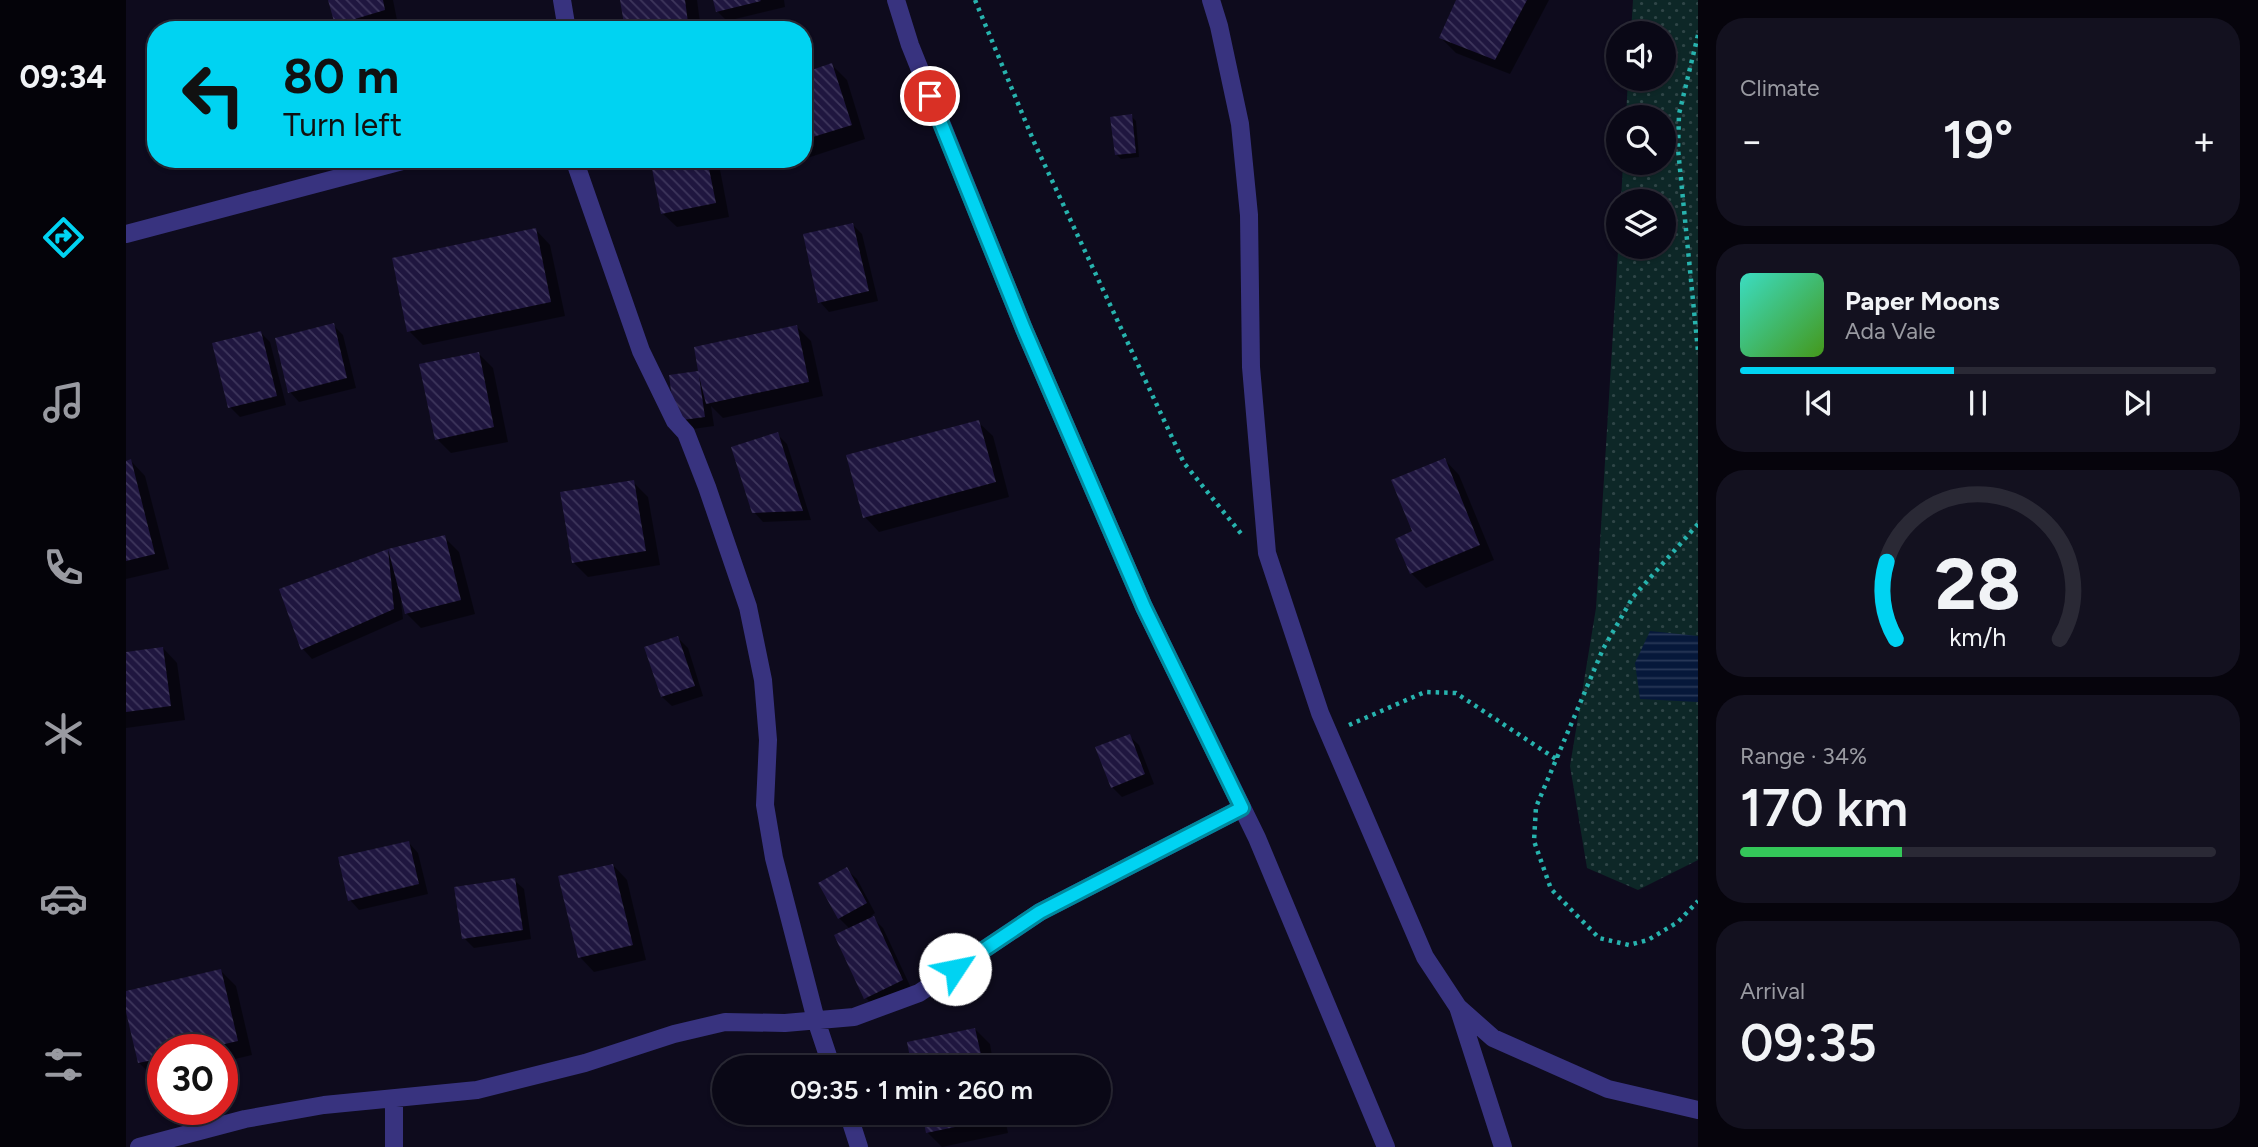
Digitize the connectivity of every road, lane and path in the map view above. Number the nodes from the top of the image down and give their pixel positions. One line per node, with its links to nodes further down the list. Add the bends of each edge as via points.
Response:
1 (562, 0): 5 (street)
2 (897, 0): 15 (street, via 910,44 1035,355 1144,607)
3 (975, 0): 12 (path, via 1034,142 1184,463)
4 (1211, 0): 13 (street, via 1240,124 1249,215 1251,367 1267,553)
5 (566, 21)
6 (1698, 35): 10 (path, via 1679,114 1678,149)
7 (376, 168): 9 (street)
8 (577, 168): 18 (street, via 641,351 675,421 686,433 748,607 763,680 768,740 765,805)
9 (126, 234)
10 (1698, 351)
11 (1698, 524): 14 (path, via 1633,597 1603,649)
12 (1244, 538)
13 (1329, 734): 14 (path, via 1424,692 1456,693); 17 (street, via 1425,957)
14 (1556, 759): 16 (path, via 1536,807 1534,841 1551,889 1599,938 1629,945 1648,940 1678,922)
15 (1242, 808): 18 (street, via 1040,912 919,993 854,1017); 26 (street)
16 (1698, 901)
17 (1458, 1007): 21 (street, via 1493,1038 1608,1089); 27 (street)
18 (816, 1020): 19 (street); 20 (street, via 726,1022 477,1090)
19 (828, 1055)
20 (394, 1099): 23 (street, via 245,1119); 24 (street)
21 (1698, 1110)
22 (852, 1125): 25 (street)
23 (139, 1147)
24 (394, 1147)
25 (859, 1147)
26 (1386, 1147)
27 (1503, 1147)

